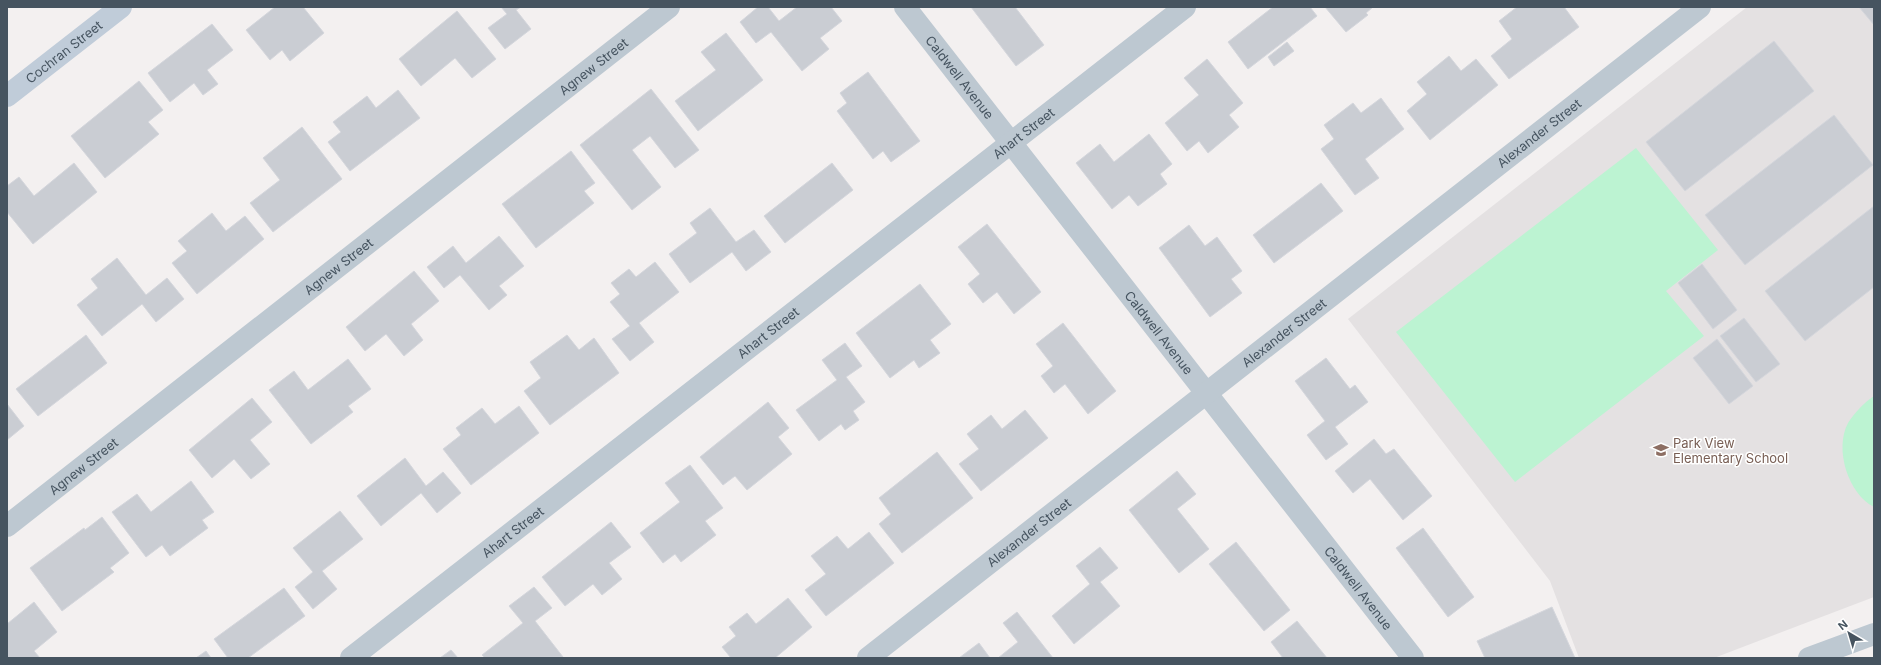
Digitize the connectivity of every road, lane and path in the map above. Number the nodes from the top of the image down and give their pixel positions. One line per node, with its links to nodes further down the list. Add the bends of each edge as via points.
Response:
1 (121, 7): 6 (main road, Cochran Street)
2 (669, 7): 9 (street, Agnew Street)
3 (905, 7): 7 (street, Caldwell Avenue)
4 (1185, 7): 7 (street, Ahart Street)
5 (1700, 7): 8 (street, Alexander Street)
6 (7, 96)
7 (1011, 143): 8 (street, Caldwell Avenue); 11 (street, Ahart Street)
8 (1206, 393): 12 (street, Alexander Street); 13 (street, Caldwell Avenue)
9 (7, 526)
10 (1874, 634): 14 (street)
11 (351, 658)
12 (868, 658)
13 (1413, 658)
14 (1809, 658)

